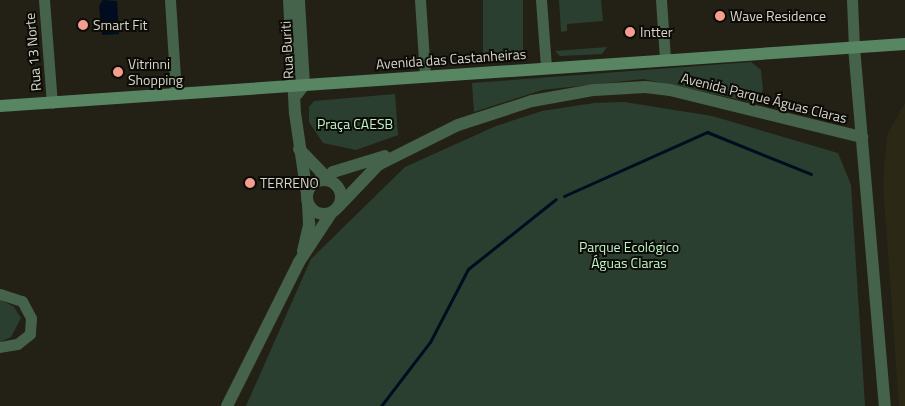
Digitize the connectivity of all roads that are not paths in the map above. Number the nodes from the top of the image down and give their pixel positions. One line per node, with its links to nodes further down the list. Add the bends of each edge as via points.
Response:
1 (44, 0): 16 (street, Rua 13 Norte)
2 (170, 0): 15 (street)
3 (289, 0): 14 (street, Rua Buriti)
4 (299, 0): 14 (street, Rua Buriti)
5 (420, 0): 13 (street)
6 (541, 0): 12 (street)
7 (662, 0): 11 (street)
8 (852, 0): 10 (street)
9 (905, 44): 10 (main road, Avenida das Castanheiras)
10 (854, 47): 11 (main road, Avenida das Castanheiras); 18 (street)
11 (665, 58): 12 (main road, Avenida das Castanheiras)
12 (546, 67): 13 (main road, Avenida das Castanheiras)
13 (425, 76): 14 (main road, Avenida das Castanheiras)
14 (298, 89): 15 (main road, Avenida das Castanheiras); 19 (street, Rua Buriti)
15 (176, 93): 16 (main road, Avenida das Castanheiras)
16 (52, 103): 17 (main road, Avenida das Castanheiras)
17 (0, 106)
18 (862, 137): 20 (street, Avenida Parque Águas Claras, via 670,90 618,88 532,101 474,117); 28 (street, Avenida Parque Águas Claras)
19 (299, 148): 21 (street, via 321,172); 22 (street, Rua Buriti)
20 (400, 152): 21 (street, Avenida Parque Águas Claras, via 333,172); 23 (street, Avenida Parque Águas Claras, via 378,165)
21 (323, 180): 22 (street, via 314,183); 23 (street, via 334,183 341,192)
22 (307, 199): 23 (street, via 316,212); 24 (street, Avenida Parque Águas Claras, via 309,224)
23 (335, 210): 24 (street, Avenida Parque Águas Claras)
24 (300, 262): 27 (street, Avenida Parque Águas Claras)
25 (0, 294): 26 (street, via 22,301 31,318 30,334 17,344)
26 (0, 347)
27 (227, 406)
28 (885, 406)

